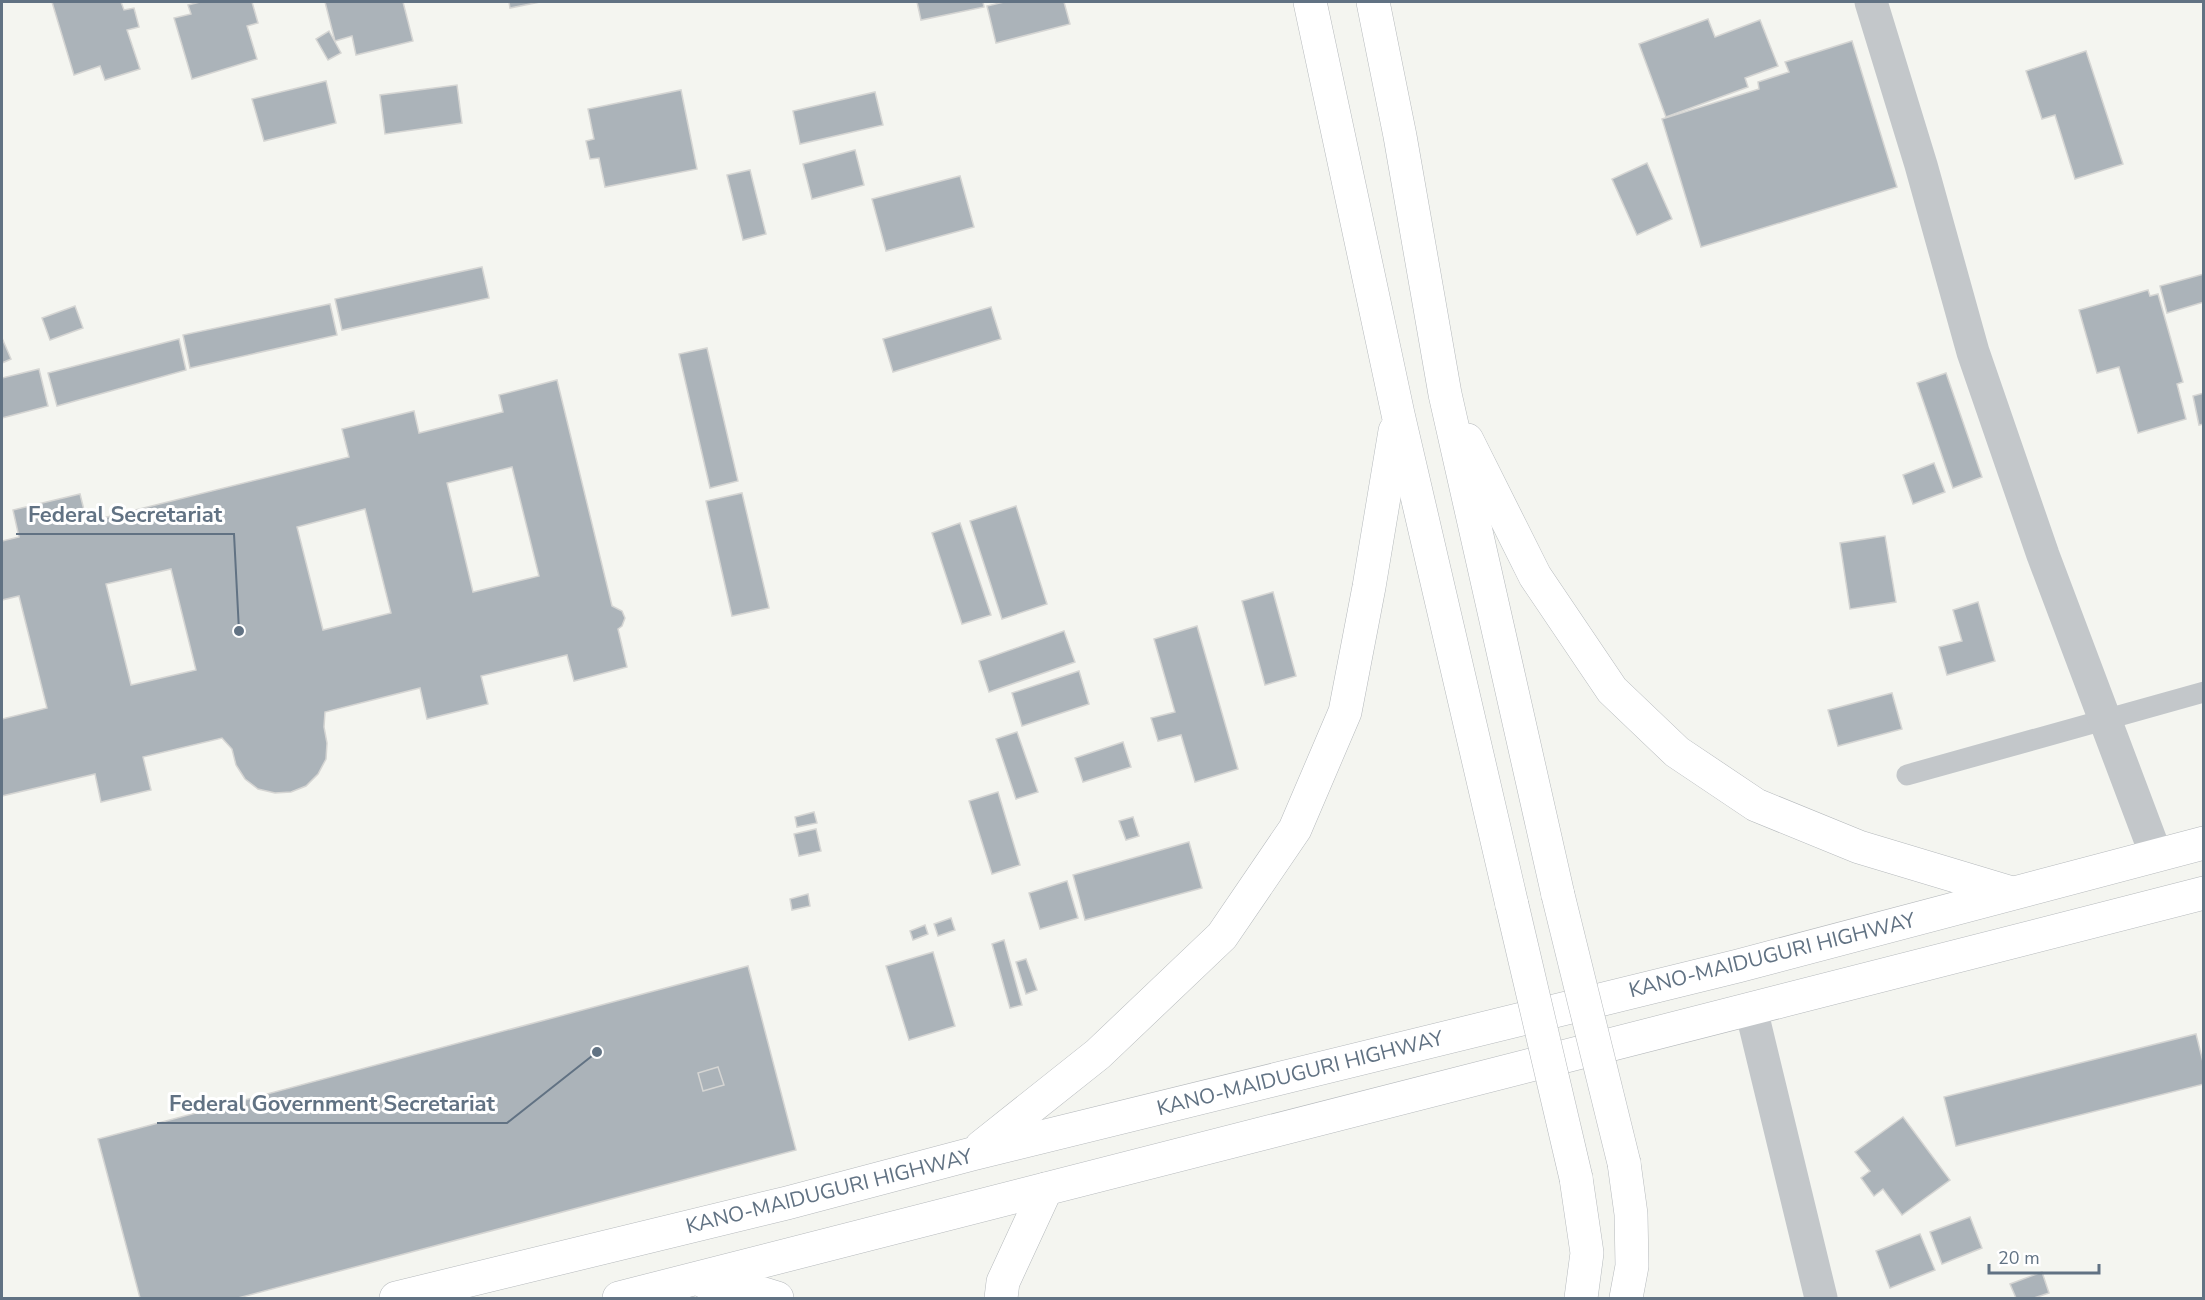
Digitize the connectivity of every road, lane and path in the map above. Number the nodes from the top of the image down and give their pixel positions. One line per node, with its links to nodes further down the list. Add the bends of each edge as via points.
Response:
1 (1310, 2): 5 (highway)
2 (1373, 2): 4 (highway, via 1401,136)
3 (1871, 2): 7 (street, via 1973,352)
4 (1445, 394): 11 (highway, via 1536,576 1612,690 1677,752 1756,805 1859,847); 22 (highway, bridge, via 1558,896 1624,1163 1631,1214 1632,1266)
5 (1398, 414): 14 (highway, via 1345,712 1295,829 1222,936 1098,1054); 21 (highway, bridge, via 1576,1178 1587,1253)
6 (2204, 692): 7 (lane)
7 (2104, 719): 8 (lane); 10 (street)
8 (1907, 775)
9 (2204, 843): 10 (highway, KANO-MAIDUGURI HIGHWAY)
10 (2156, 855): 11 (highway, KANO-MAIDUGURI HIGHWAY)
11 (2012, 892): 14 (highway, KANO-MAIDUGURI HIGHWAY, via 1738,966)
12 (2204, 893): 13 (highway)
13 (1751, 1009): 15 (highway); 23 (street)
14 (972, 1154): 17 (highway, KANO-MAIDUGURI HIGHWAY)
15 (1046, 1189): 16 (highway); 20 (highway, via 1003,1282)
16 (694, 1280): 18 (highway); 19 (highway)
17 (396, 1299)
18 (619, 1299)
19 (777, 1299)
20 (1000, 1299)
21 (1581, 1299)
22 (1626, 1299)
23 (1821, 1299)

